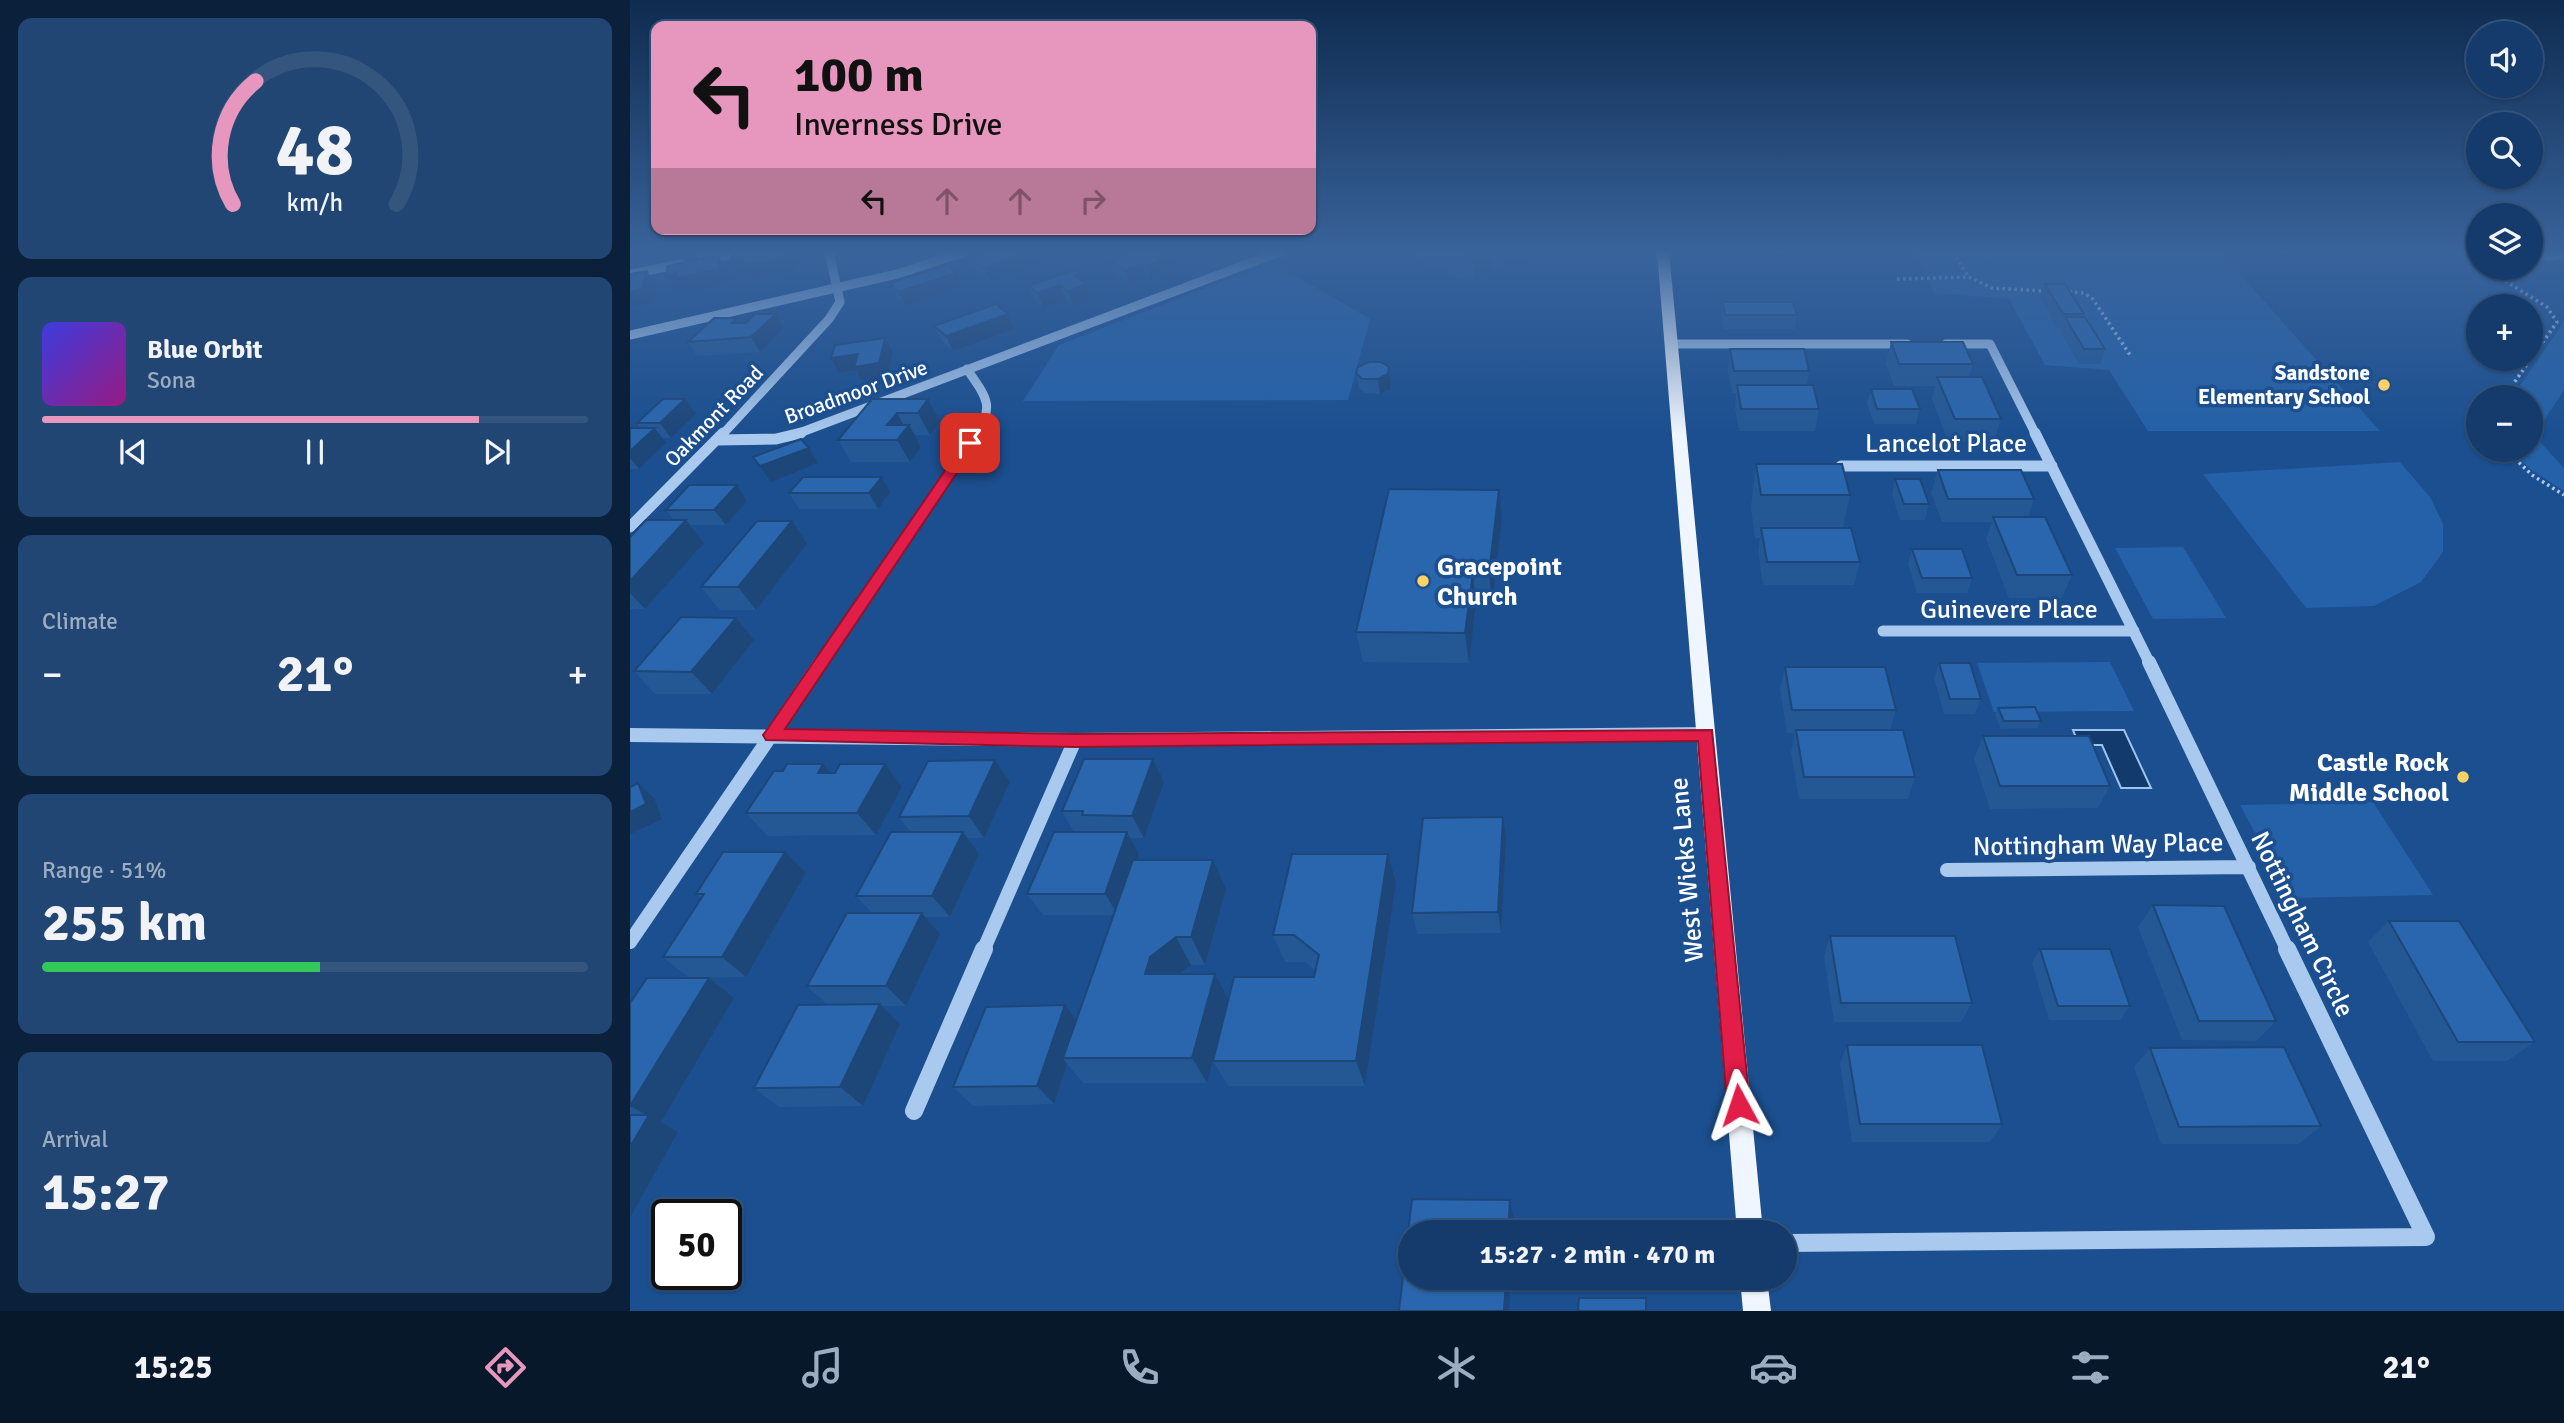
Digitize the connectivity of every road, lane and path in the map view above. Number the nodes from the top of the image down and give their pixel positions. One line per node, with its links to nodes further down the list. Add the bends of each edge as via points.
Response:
1 (725, 313): 7 (street)
2 (833, 313): 12 (street, Oakmont Road)
3 (1120, 313): 10 (street, Broadmoor Drive)
4 (1670, 313): 8 (main road, West Wicks Lane)
5 (2103, 313): 9 (path)
6 (2551, 313): 11 (path, via 2556,327)
7 (630, 335)
8 (1673, 344): 15 (street, Nottingham Circle, via 1990,344); 20 (main road, West Wicks Lane)
9 (2130, 355)
10 (967, 369): 12 (street, Broadmoor Drive, via 806,432 776,439); 22 (street, via 988,401 986,420)
11 (2513, 385)
12 (717, 440): 17 (street, Oakmont Road)
13 (2517, 462): 16 (path)
14 (1841, 466): 15 (street, Lancelot Place)
15 (2052, 466): 19 (street, Nottingham Circle)
16 (2564, 495)
17 (630, 527)
18 (1883, 631): 19 (street, Guinevere Place)
19 (2134, 631): 24 (street, Nottingham Circle)
20 (1706, 734): 23 (street); 28 (main road, West Wicks Lane)
21 (630, 735): 22 (street)
22 (772, 735): 23 (street); 26 (street)
23 (1075, 740): 27 (street)
24 (2249, 867): 25 (street, Nottingham Way Place); 29 (street, Nottingham Circle, via 2426,1237)
25 (1947, 870)
26 (630, 942)
27 (914, 1111)
28 (1749, 1220)
29 (1797, 1243)
30 (1755, 1290): 31 (main road)
31 (1757, 1311)

